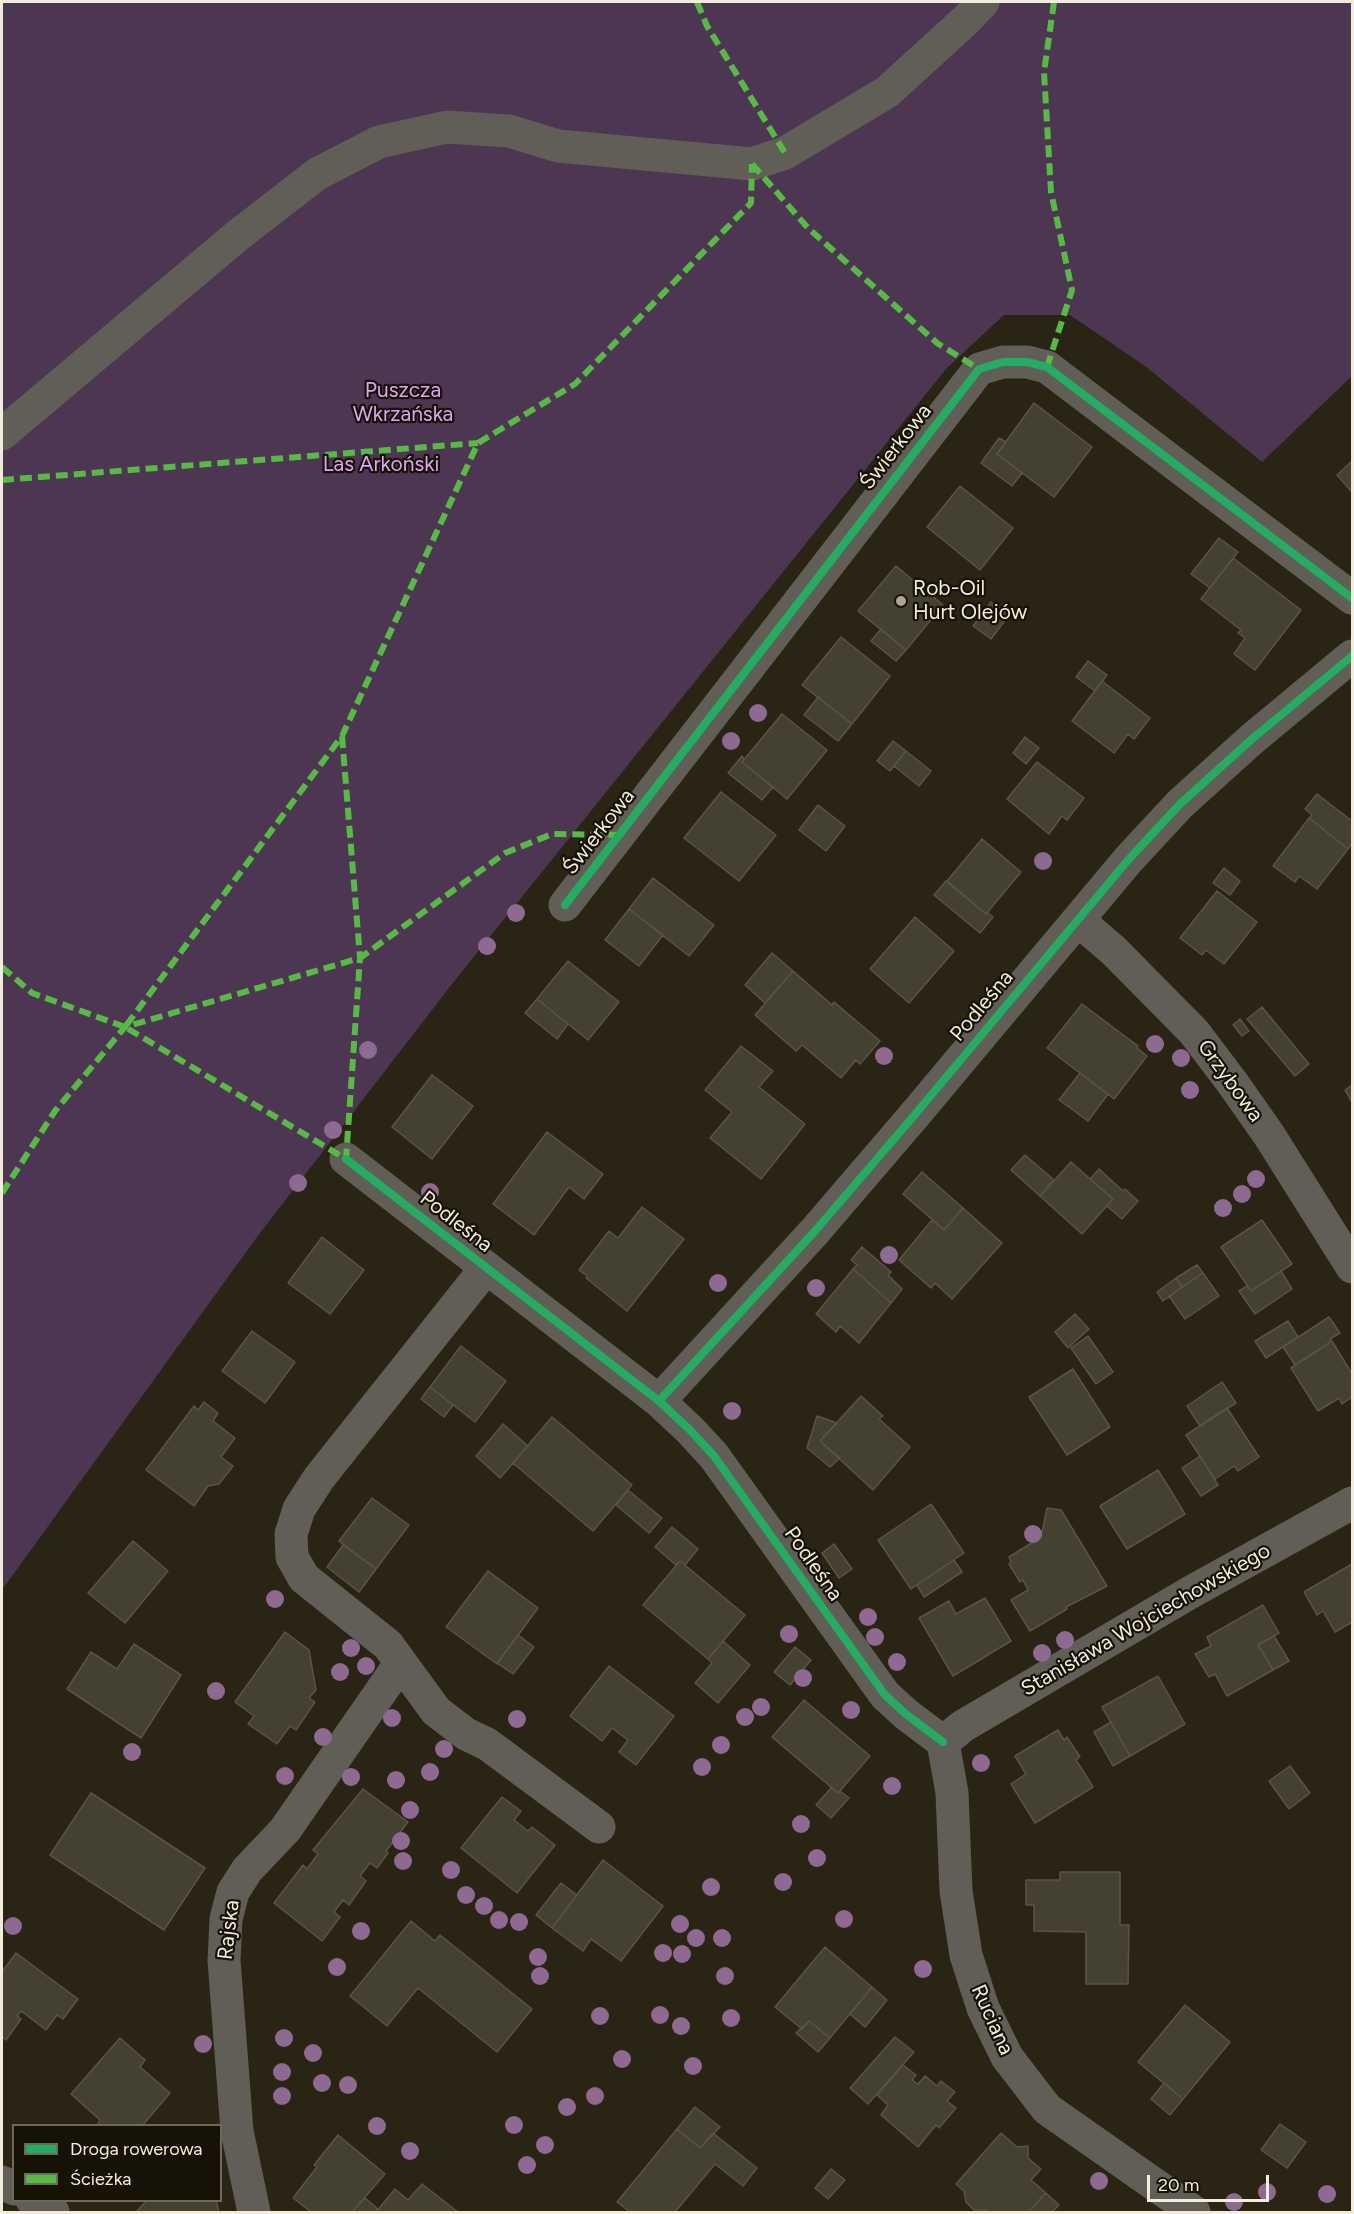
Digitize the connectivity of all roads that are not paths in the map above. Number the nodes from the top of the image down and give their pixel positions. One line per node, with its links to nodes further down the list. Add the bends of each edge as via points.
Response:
1 (983, 2): 2 (street, via 887,92 785,153 752,164 558,146 509,131 447,127 379,142 317,174 237,236)
2 (2, 434)
3 (1353, 598): 5 (street, Świerkowa, via 1047,367 1003,362 979,369)
4 (1353, 656): 6 (street, Podleśna, via 1180,804)
5 (565, 905)
6 (1077, 920): 8 (street, Grzybowa, via 1114,951 1194,1032 1269,1135); 10 (street, Podleśna, via 815,1231)
7 (346, 1159): 9 (street, Podleśna)
8 (1353, 1267)
9 (486, 1268): 10 (street, Podleśna); 12 (street, Podleśna, via 319,1478 299,1509 291,1534 292,1557 304,1578 387,1645)
10 (659, 1401): 13 (street, Podleśna, via 714,1456 885,1695)
11 (1353, 1503): 13 (street, Stanisława Wojciechowskiego, via 1181,1598 963,1726)
12 (400, 1664): 14 (street, Podleśna, via 436,1711); 17 (street, Rajska, via 285,1830 247,1870 233,1892 226,1919 224,1960 237,2131)
13 (943, 1742): 18 (street, Ruciana, via 952,1793 956,1891 966,1955 983,2008 1007,2057 1047,2109)
14 (599, 1827)
15 (36, 2202): 16 (street)
16 (53, 2212)
17 (254, 2212)
18 (1194, 2212)

